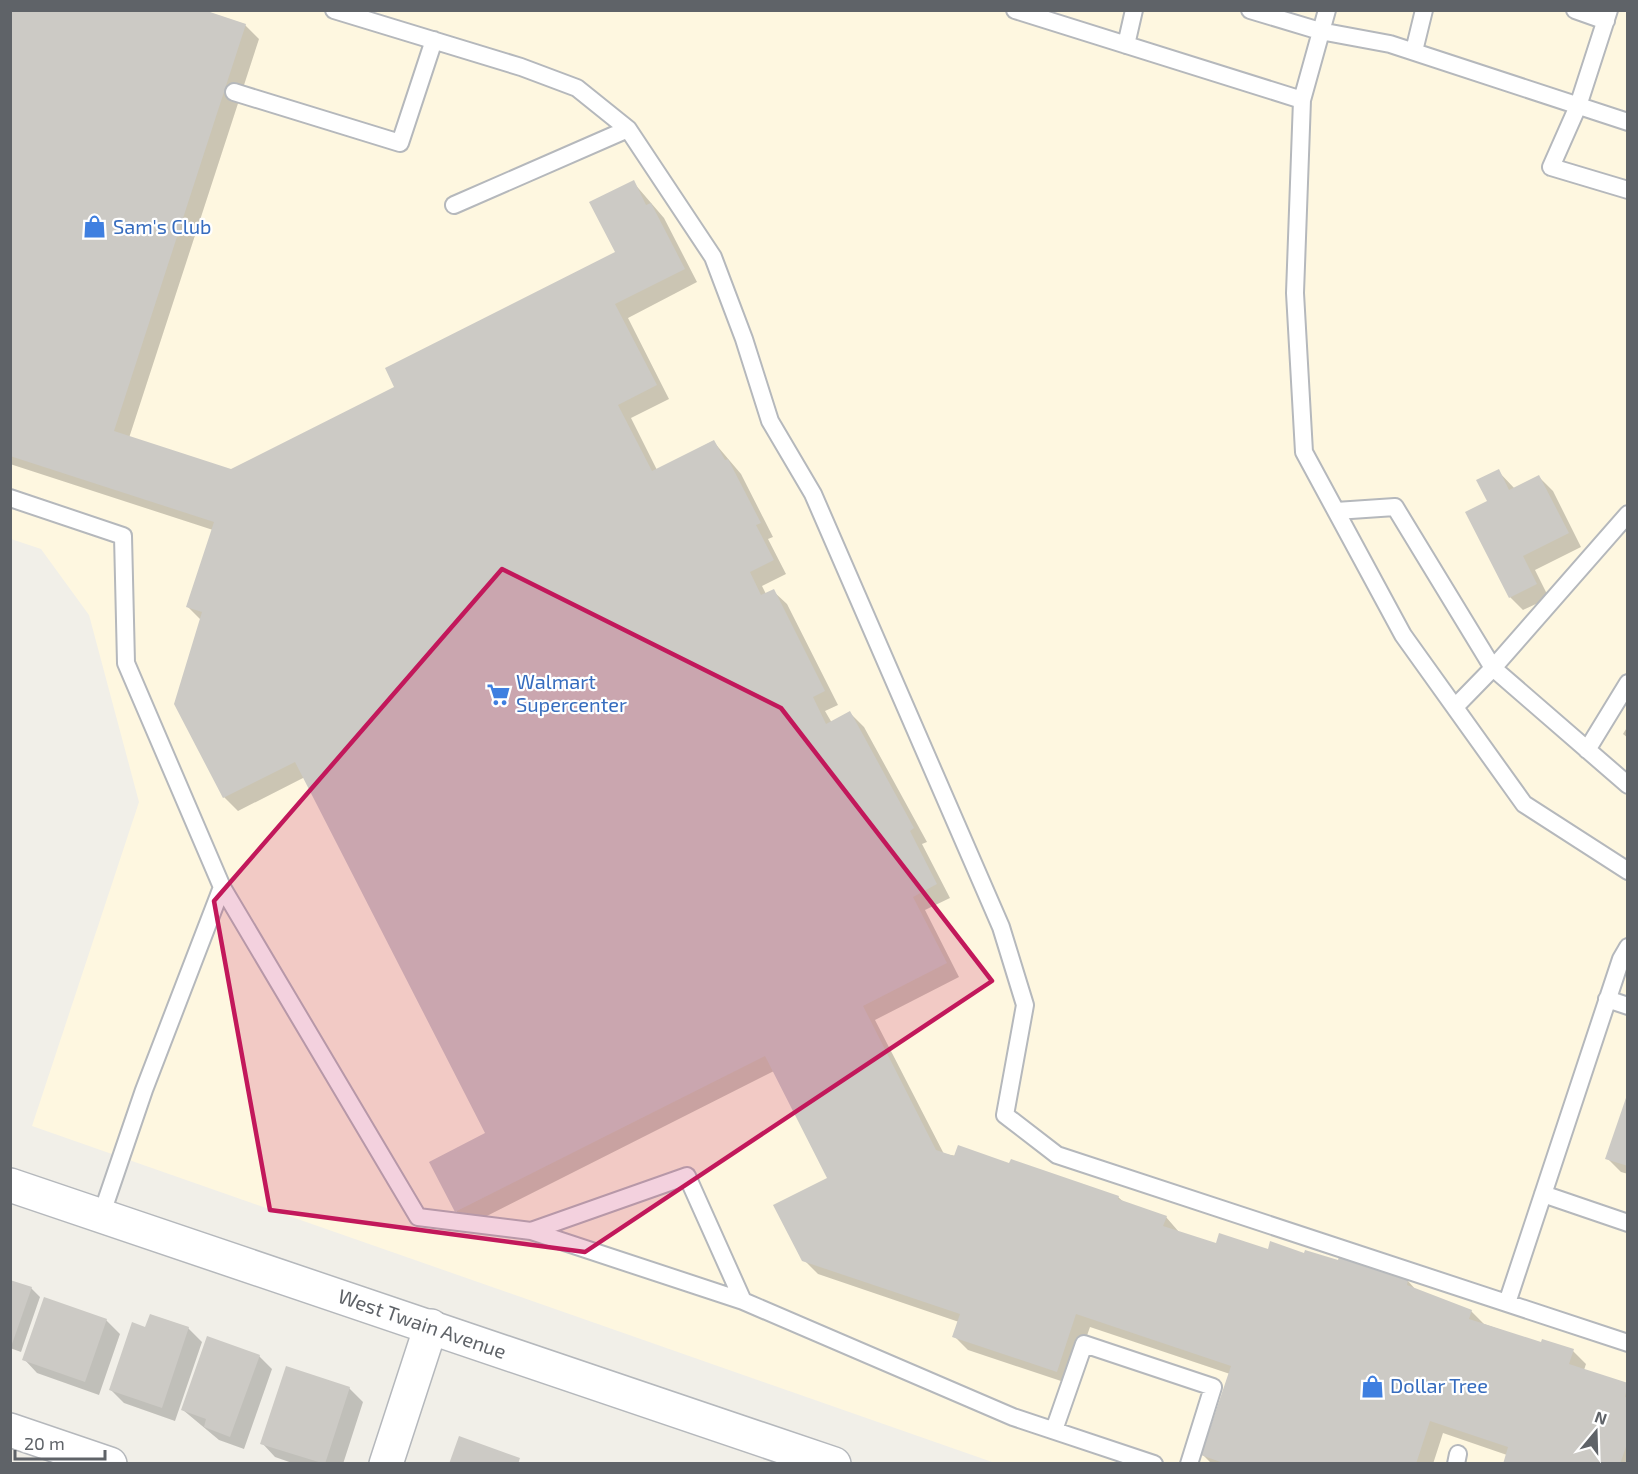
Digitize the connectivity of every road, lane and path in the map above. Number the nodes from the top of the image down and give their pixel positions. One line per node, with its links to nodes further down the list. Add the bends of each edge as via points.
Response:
1 (334, 10): 11 (lane)
2 (1015, 10): 9 (lane)
3 (1134, 10): 12 (lane)
4 (1250, 10): 10 (lane)
5 (1327, 10): 10 (lane)
6 (1424, 10): 13 (lane)
7 (1575, 10): 8 (lane)
8 (1608, 16): 16 (lane)
9 (1061, 17): 12 (lane)
10 (1320, 31): 13 (lane); 15 (lane)
11 (434, 40): 14 (lane, via 400,143); 18 (lane, via 577,87)
12 (1126, 45): 15 (lane)
13 (1414, 51): 16 (lane)
14 (234, 92)
15 (1302, 100): 22 (lane, via 1296,293 1304,452)
16 (1578, 106): 17 (lane); 19 (lane, via 1551,167)
17 (1628, 122)
18 (628, 129): 20 (lane); 40 (lane, via 713,257 770,421 813,494 1001,927 1025,1005 1005,1115 1057,1155)
19 (1628, 190)
20 (454, 205)
21 (10, 498): 30 (lane, via 123,536 126,663)
22 (1336, 511): 24 (lane, via 1395,507); 26 (lane, via 1403,635)
23 (1628, 513): 24 (lane)
24 (1493, 668): 26 (lane); 27 (lane)
25 (1628, 683): 27 (lane)
26 (1455, 707): 29 (lane, via 1524,804)
27 (1587, 750): 28 (lane)
28 (1628, 785)
29 (1628, 871)
30 (222, 886): 36 (lane, via 144,1090); 38 (lane, via 418,1217)
31 (1628, 947): 32 (lane)
32 (1607, 999): 33 (lane); 35 (lane)
33 (1628, 1006)
34 (10, 1185): 36 (street, West Twain Avenue)
35 (1543, 1194): 37 (lane); 40 (lane)
36 (101, 1216): 41 (street, West Twain Avenue)
37 (1628, 1222)
38 (531, 1231): 39 (lane); 39 (lane, via 687,1176)
39 (743, 1301): 44 (lane, via 1013,1417)
40 (1507, 1303): 42 (lane)
41 (431, 1326): 46 (street); 47 (street, West Twain Avenue)
42 (1628, 1343)
43 (10, 1430): 45 (street)
44 (1054, 1430): 48 (lane); 49 (lane, via 1084,1344 1213,1387)
45 (110, 1464)
46 (386, 1464)
47 (834, 1464)
48 (1154, 1464)
49 (1189, 1464)

